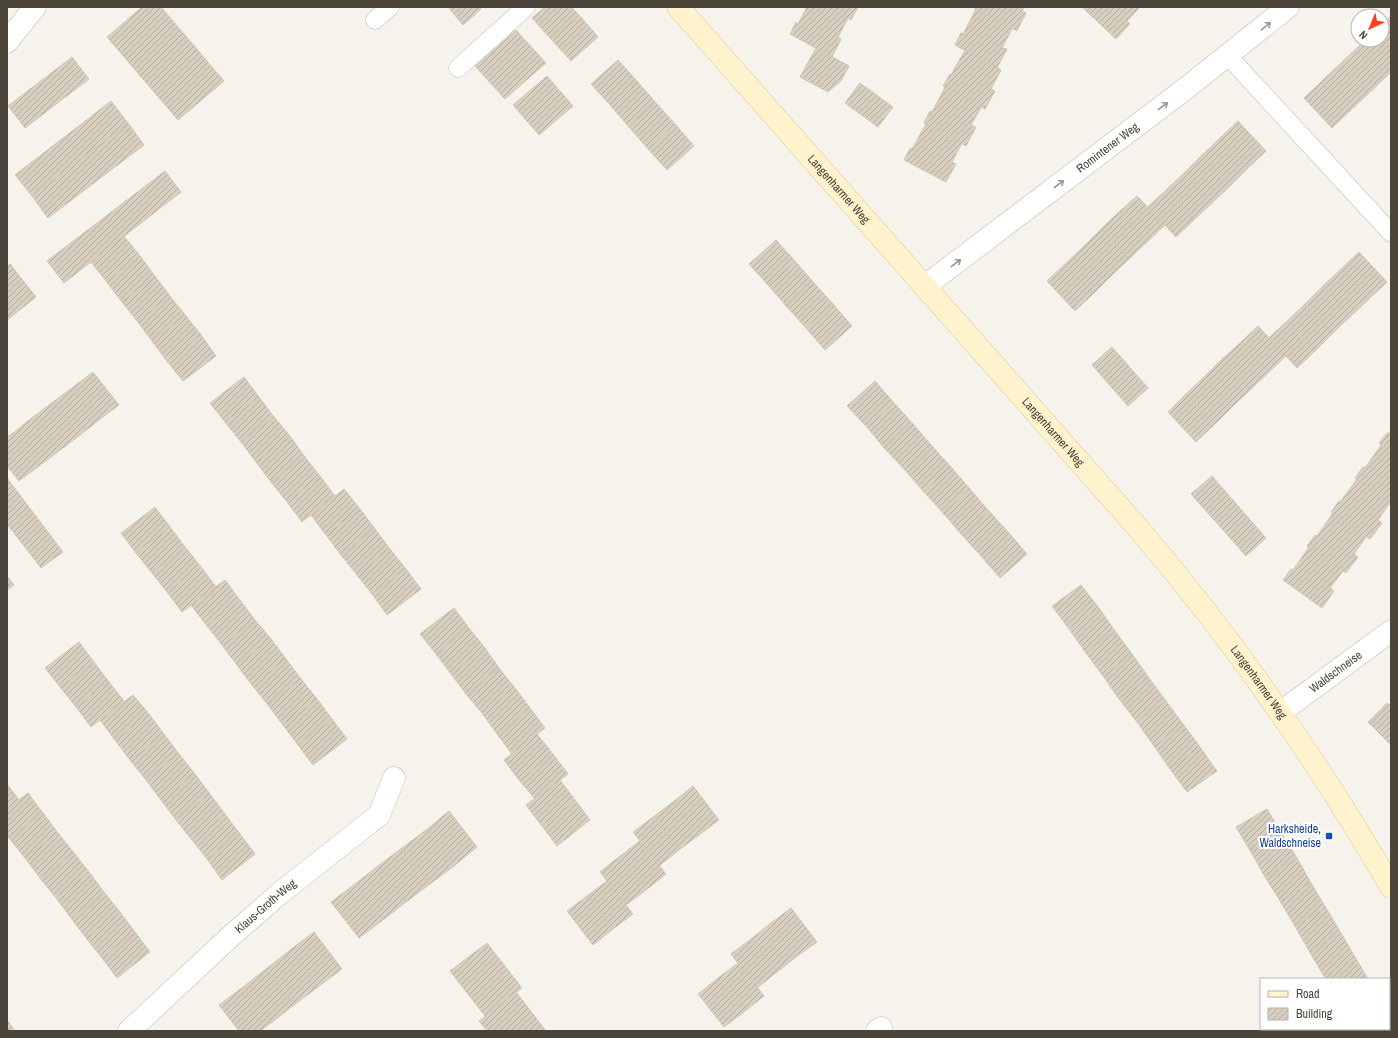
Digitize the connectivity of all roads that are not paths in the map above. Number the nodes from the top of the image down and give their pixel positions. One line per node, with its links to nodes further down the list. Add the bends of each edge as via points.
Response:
1 (35, 7): 7 (street)
2 (390, 7): 6 (lane)
3 (526, 7): 9 (lane)
4 (678, 7): 11 (main road, Langenharmer Weg)
5 (1288, 7): 8 (street, Romintener Weg, one-way to 5)
6 (375, 20)
7 (7, 42)
8 (1228, 56): 10 (lane); 11 (street, Romintener Weg, one-way to 8)
9 (458, 68)
10 (1391, 233)
11 (925, 286): 13 (main road, Langenharmer Weg, via 1158,551 1218,626)
12 (1391, 631): 13 (street, Waldschneise)
13 (1281, 712): 15 (main road, Langenharmer Weg, via 1328,782)
14 (394, 778): 16 (street, Klaus-Groth-Weg, via 379,815 279,894)
15 (1391, 887)
16 (129, 1031)

